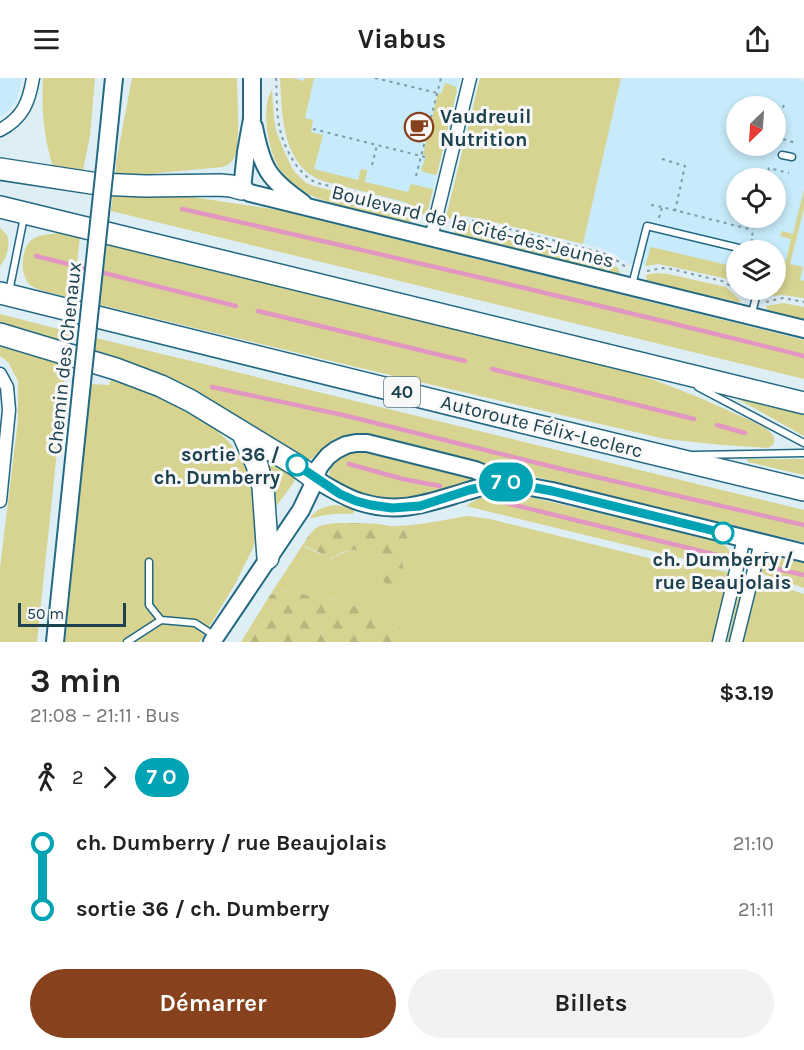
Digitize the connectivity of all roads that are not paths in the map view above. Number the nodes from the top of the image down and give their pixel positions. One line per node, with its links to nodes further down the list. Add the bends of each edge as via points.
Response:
1 (33, 78): 6 (street, via 22,111)
2 (114, 78): 39 (street, Chemin des Chenaux, bridge)
3 (252, 78): 5 (street)
4 (467, 79): 14 (street)
5 (252, 119): 10 (street); 12 (street, via 270,175)
6 (0, 130)
7 (786, 156): 8 (lane)
8 (792, 157)
9 (0, 170): 10 (highway, via 98,184 220,185)
10 (242, 189): 12 (street, Boulevard de la Cité-des-Jeunes)
11 (0, 207): 13 (highway)
12 (311, 208): 14 (street, Boulevard de la Cité-des-Jeunes)
13 (25, 213): 17 (lane); 22 (highway)
14 (431, 238): 16 (street, Boulevard de la Cité-des-Jeunes)
15 (726, 245): 16 (lane, via 647,226)
16 (632, 287): 19 (street, Boulevard de la Cité-des-Jeunes)
17 (4, 294): 28 (highway, Autoroute Félix-Leclerc / 40)
18 (755, 300): 19 (lane)
19 (751, 316): 20 (street, Boulevard de la Cité-des-Jeunes)
20 (804, 329)
21 (0, 334): 25 (highway, via 151,382)
22 (648, 365): 24 (highway); 26 (lane, via 710,392)
23 (0, 374): 32 (street, via 7,387 9,410)
24 (804, 404)
25 (243, 434): 29 (highway); 35 (highway, via 263,487)
26 (804, 442)
27 (804, 453): 28 (lane)
28 (663, 455): 31 (highway, Autoroute Félix-Leclerc / 40)
29 (315, 479): 30 (street, via 356,501 392,508 420,506); 30 (street, via 330,454 360,443 475,470); 35 (street, via 301,510)
30 (504, 482): 33 (street)
31 (804, 490)
32 (0, 501)
33 (752, 540): 34 (street); 41 (street); 42 (street)
34 (804, 553)
35 (268, 558): 38 (street)
36 (149, 562): 37 (lane, via 149,605)
37 (161, 620): 38 (lane, via 195,623); 40 (lane)
38 (214, 639)
39 (55, 642)
40 (127, 642)
41 (719, 642)
42 (736, 642)

